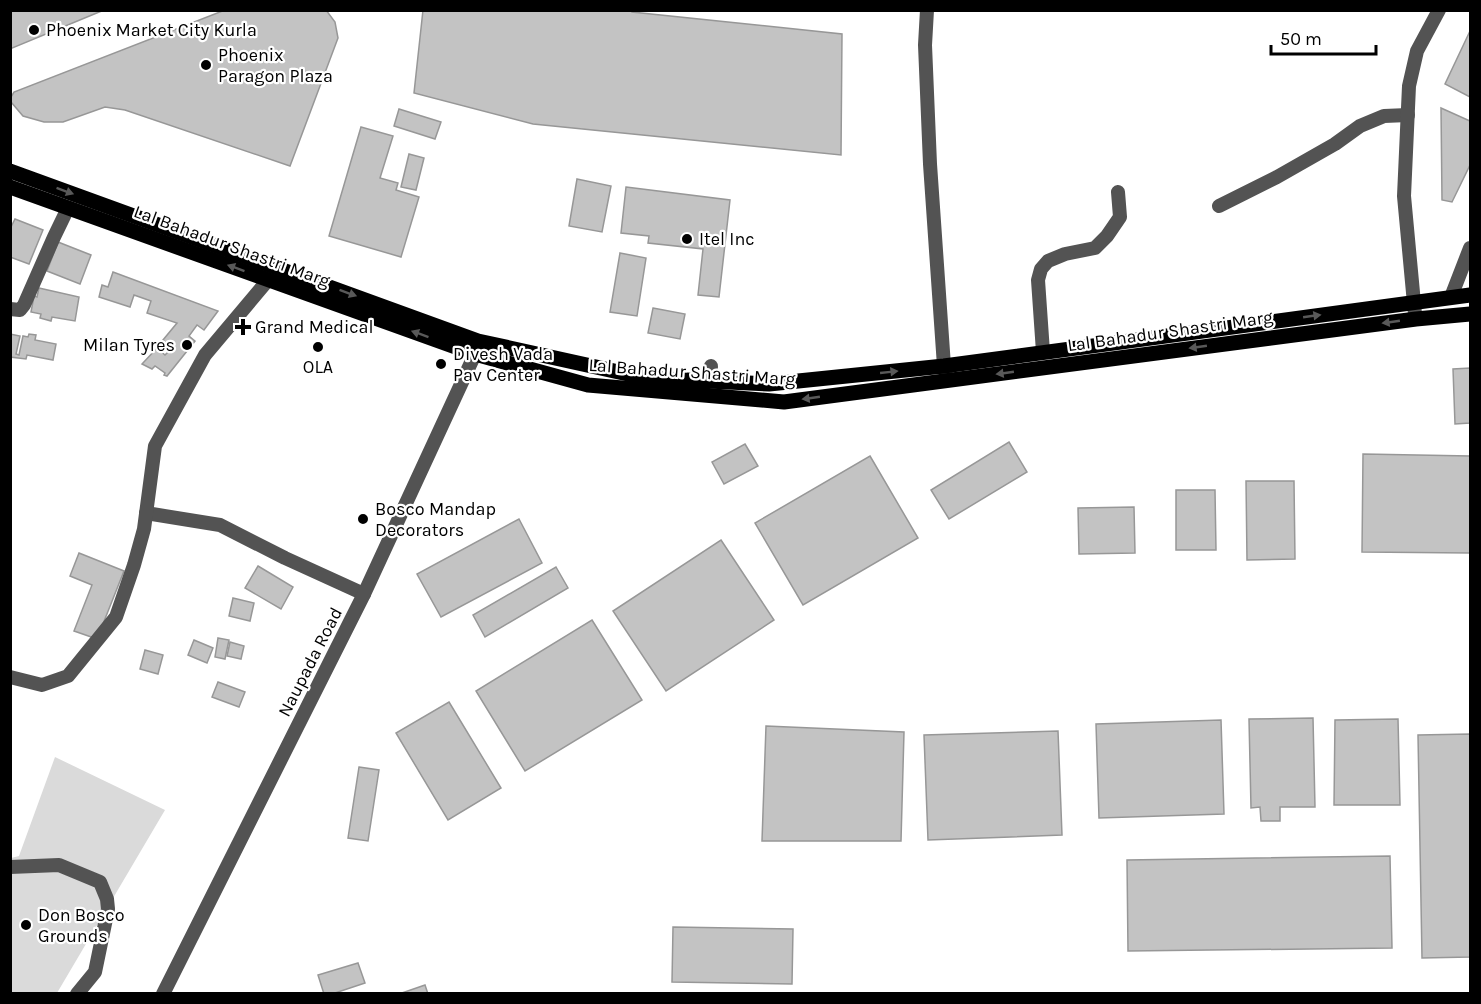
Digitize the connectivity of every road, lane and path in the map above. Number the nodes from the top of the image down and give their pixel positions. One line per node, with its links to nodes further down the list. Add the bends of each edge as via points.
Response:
1 (927, 10): 19 (street, via 930,164)
2 (1439, 10): 3 (street, via 1418,51 1409,86)
3 (1408, 115): 7 (street, via 1384,116 1360,126 1277,177); 13 (street, via 1404,196)
4 (10, 171): 17 (main road, Lal Bahadur Shastri Marg, one-way to 17)
5 (10, 187): 8 (main road, Lal Bahadur Shastri Marg)
6 (1118, 192): 18 (street, via 1120,216 1095,248 1065,254 1048,261 1041,269 1038,280)
7 (1219, 206)
8 (69, 208): 10 (main road, Lal Bahadur Shastri Marg, one-way to 8); 14 (street, via 24,305 20,310)
9 (1470, 248): 12 (street)
10 (268, 280): 17 (main road, Lal Bahadur Shastri Marg, one-way to 10); 22 (street, via 205,355 155,446)
11 (1470, 295): 12 (main road, Lal Bahadur Shastri Marg)
12 (1451, 297): 13 (main road, Lal Bahadur Shastri Marg)
13 (1414, 303): 16 (street); 18 (main road, Lal Bahadur Shastri Marg, one-way to 13)
14 (10, 309)
15 (1470, 314): 16 (main road, Lal Bahadur Shastri Marg)
16 (1416, 319): 19 (main road, Lal Bahadur Shastri Marg, one-way to 19)
17 (477, 348): 20 (main road, Lal Bahadur Shastri Marg, via 646,378 711,374); 21 (main road, Lal Bahadur Shastri Marg, via 588,385); 23 (street, Naupada Road)
18 (1043, 352): 19 (main road, Lal Bahadur Shastri Marg)
19 (946, 373): 20 (main road, Lal Bahadur Shastri Marg, one-way to 19); 21 (main road, Lal Bahadur Shastri Marg, one-way to 21)
20 (781, 383): 21 (main road)
21 (784, 402)
22 (146, 513): 23 (street, via 220,525); 24 (street, via 116,617 68,676 42,685)
23 (364, 594): 27 (street, Naupada Road)
24 (10, 677)
25 (10, 867): 26 (street, via 58,865 100,882 108,909 95,972)
26 (77, 993)
27 (163, 993)

